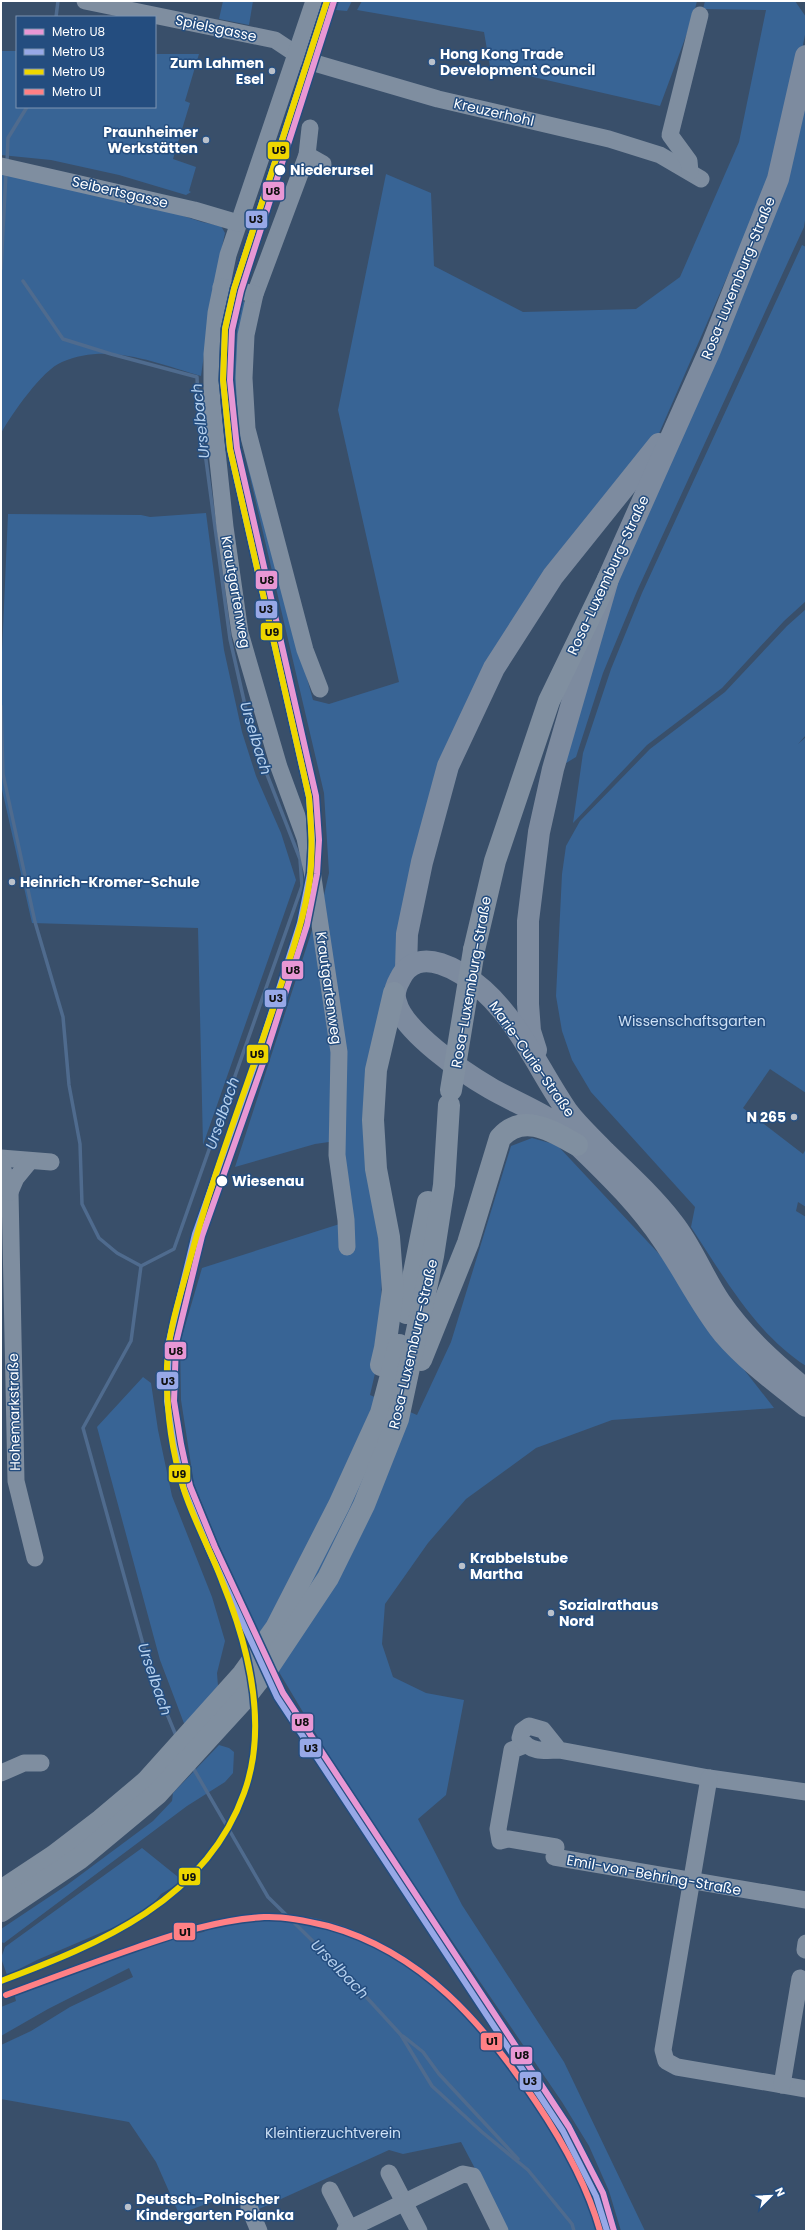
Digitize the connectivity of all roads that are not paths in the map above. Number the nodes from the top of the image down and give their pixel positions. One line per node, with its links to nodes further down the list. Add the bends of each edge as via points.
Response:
1 (85, 1): 4 (street, Spielsgasse, via 275,40)
2 (314, 1): 4 (street, Krautgartenweg)
3 (700, 15): 4 (street, Kreuzerhohl, via 670,135 689,161 695,175 660,155 609,139 438,99 308,60)
4 (296, 54): 10 (street, Krautgartenweg)
5 (806, 56): 13 (main road, Rosa-Luxemburg-Straße, via 778,179 710,350)
6 (310, 128): 7 (street)
7 (307, 155): 8 (street); 12 (street)
8 (323, 164)
9 (1, 166): 10 (street, Seibertsgasse, via 194,210)
10 (238, 223): 11 (street, Krautgartenweg)
11 (221, 287): 12 (street); 25 (street, Krautgartenweg, via 212,354 212,404 225,528 240,633 279,767 305,838 312,871 339,1052 337,1155)
12 (254, 294): 15 (street, via 246,336 244,378 247,429 305,650)
13 (677, 422): 14 (main road, Rosa-Luxemburg-Straße); 16 (main road, via 553,576 494,668 448,766 406,934)
14 (608, 579): 18 (main road, via 553,769 539,832 528,921 528,1004 530,1031); 29 (highway, Rosa-Luxemburg-Straße, bridge, via 549,701 497,854 474,950 450,1098 444,1185 435,1242)
15 (320, 689)
16 (406, 969): 17 (main road); 18 (main road, Marie-Curie-Straße, via 421,962 439,962 484,991 501,1009)
17 (394, 993): 19 (main road, Marie-Curie-Straße, via 401,1014 429,1045 452,1064 488,1087 547,1118 567,1132); 29 (highway, via 376,1070 373,1120 376,1169 389,1237 393,1290 386,1348)
18 (545, 1076): 27 (main road, Marie-Curie-Straße, via 569,1114 675,1225 718,1301 738,1326 759,1350)
19 (577, 1145): 28 (main road, Marie-Curie-Straße, via 619,1185 644,1215 721,1330 745,1358); 29 (highway, via 549,1130 530,1125 508,1129 500,1138 468,1243)
20 (1, 1158): 21 (street)
21 (30, 1161): 22 (street); 24 (street, Hohemarkstraße, via 16,1178)
22 (51, 1162)
23 (1, 1163): 24 (street, Hohemarkstraße)
24 (10, 1192): 26 (street, Hohemarkstraße)
25 (347, 1247)
26 (6, 1290): 30 (street, Hohemarkstraße)
27 (806, 1390)
28 (806, 1406)
29 (383, 1414): 35 (highway, Rosa-Luxemburg-Straße, via 276,1628 243,1674); 35 (highway, Rosa-Luxemburg-Straße, via 364,1505 328,1578 268,1668 243,1700)
30 (8, 1482): 31 (street, Hohemarkstraße)
31 (35, 1558)
32 (41, 1763): 33 (street, via 24,1763)
33 (1, 1774)
34 (709, 1778): 36 (street, Emil-von-Behring-Straße); 37 (street); 37 (street, Emil-von-Behring-Straße, via 559,1750 543,1730 529,1726 520,1738 525,1745 512,1750 498,1829 500,1842 508,1839 556,1847 554,1858)
35 (152, 1788): 38 (highway, Rosa-Luxemburg-Straße, via 101,1820 54,1856); 40 (highway, Rosa-Luxemburg-Straße, via 80,1858)
36 (806, 1792)
37 (690, 1881): 39 (street, Emil-von-Behring-Straße); 42 (street, via 663,2050 666,2061 677,2067)
38 (1, 1891)
39 (806, 1900)
40 (1, 1911)
41 (800, 1978): 42 (street)
42 (782, 2085): 43 (street)
43 (806, 2089)
44 (389, 2173): 46 (street)
45 (330, 2190): 48 (street)
46 (405, 2202): 48 (street); 50 (street); 51 (street, via 463,2174 473,2176)
47 (249, 2207): 49 (street)
48 (348, 2230)
49 (259, 2231)
50 (420, 2231)
51 (500, 2231)

